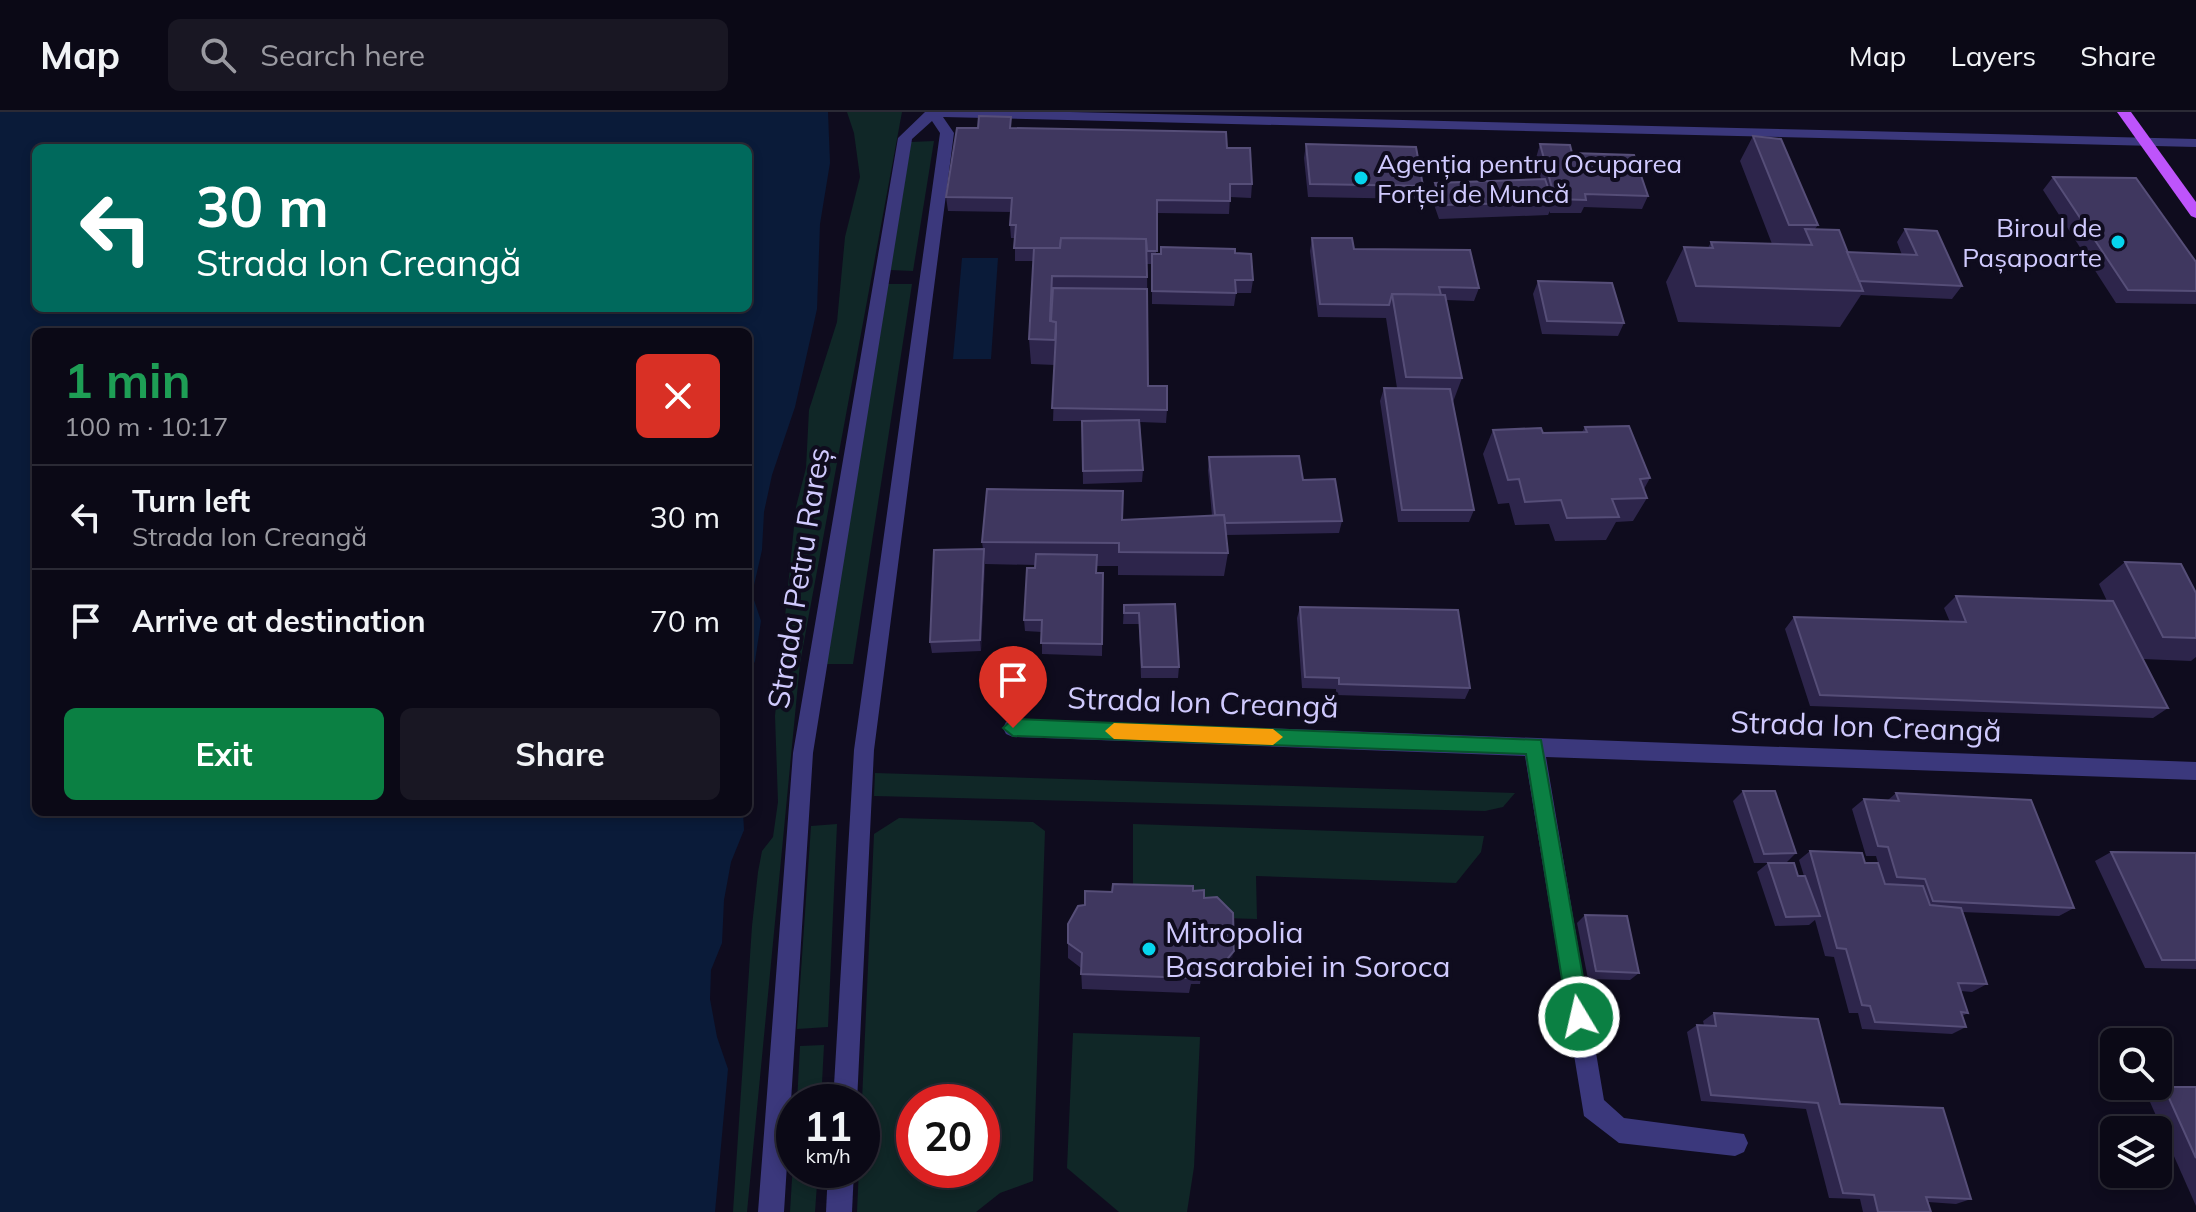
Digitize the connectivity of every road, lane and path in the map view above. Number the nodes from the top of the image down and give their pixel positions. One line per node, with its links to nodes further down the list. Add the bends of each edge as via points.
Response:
1 (933, 112): 3 (street); 10 (street, via 947,133 864,750); 13 (street, Strada Petru Rareș, via 905,138 816,660 793,866)
2 (2124, 112): 4 (main road)
3 (1381, 118): 4 (street)
4 (2145, 141): 5 (street); 6 (main road)
5 (2196, 143)
6 (2196, 213)
7 (1013, 728): 8 (street, Strada Ion Creangă)
8 (1534, 746): 9 (street, Strada Ion Creangă); 11 (street, via 1593,1107 1619,1130)
9 (2196, 771)
10 (846, 1084)
11 (1735, 1143)
12 (840, 1188): 14 (street)
13 (771, 1212)
14 (839, 1212)

